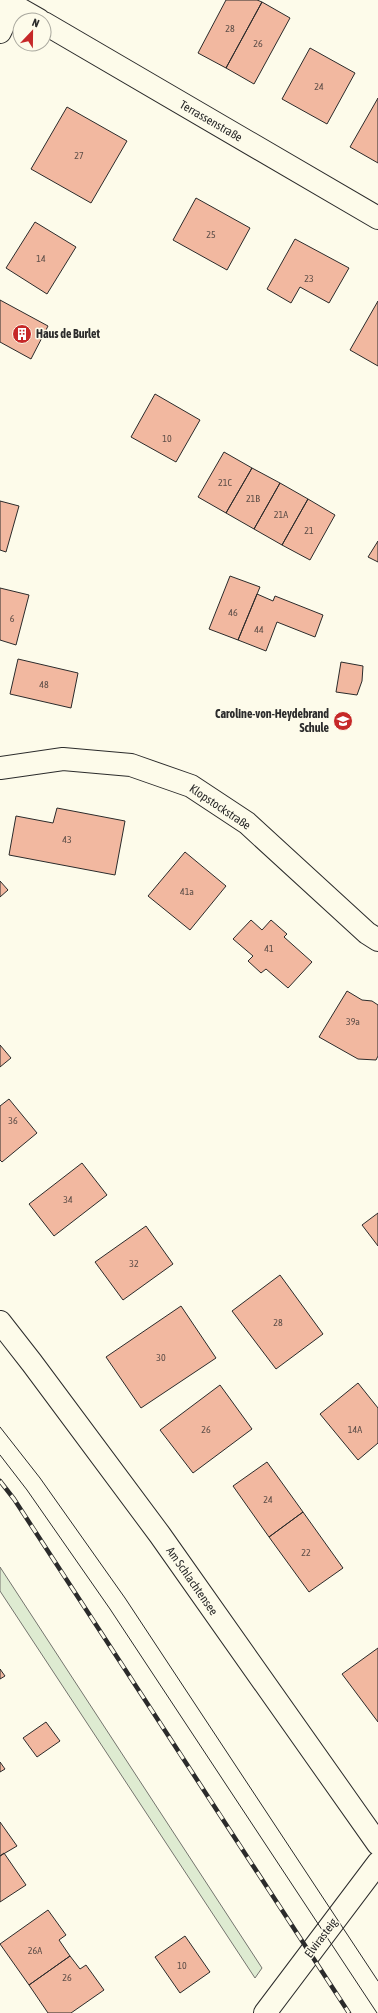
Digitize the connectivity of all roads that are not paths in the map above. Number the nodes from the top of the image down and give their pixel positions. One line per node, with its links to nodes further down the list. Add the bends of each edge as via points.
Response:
1 (9, 2): 2 (street); 4 (street)
2 (26, 12)
3 (52, 28): 5 (street, Terrassenstraße)
4 (0, 32)
5 (378, 218)
6 (0, 768): 7 (street, Klopstockstraße, via 63,759 131,765 191,786 247,823)
7 (378, 940)
8 (0, 1322): 9 (street, Am Schlachtensee, via 160,1535)
9 (378, 1844)
10 (378, 1863): 11 (street, Elvirasteig)
11 (265, 2013)

